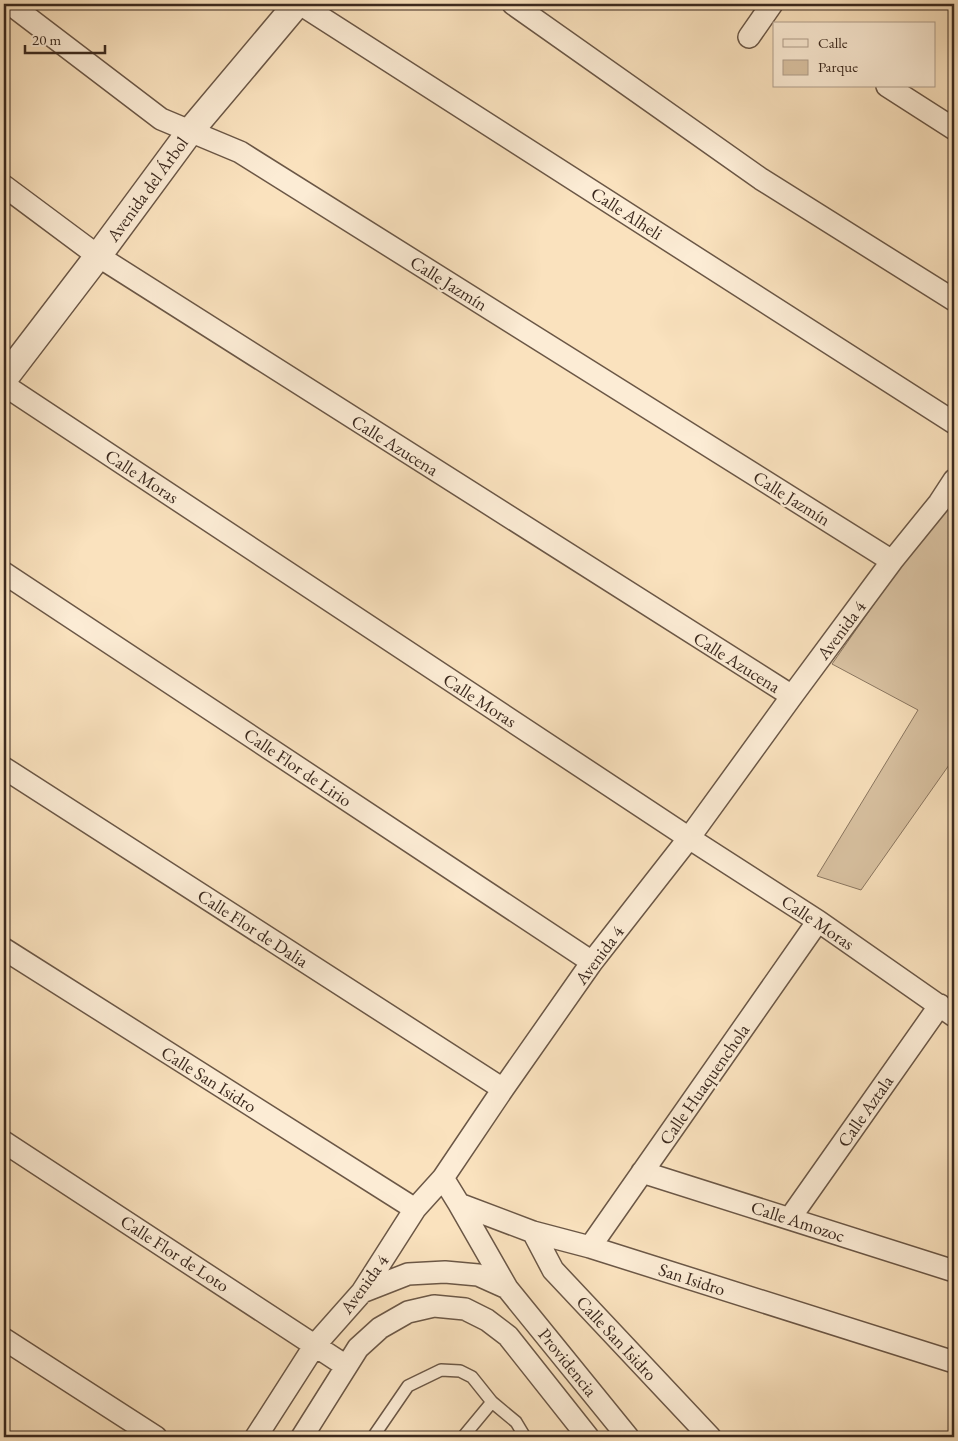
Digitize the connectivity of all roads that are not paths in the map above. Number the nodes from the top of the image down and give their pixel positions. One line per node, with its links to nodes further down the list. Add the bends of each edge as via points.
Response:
1 (10, 4): 7 (street, Calle Jazmín, via 161,119)
2 (298, 4): 7 (street, Avenida del Árbol); 14 (street, Calle Alheli)
3 (513, 4): 11 (street, via 761,179)
4 (772, 4): 5 (street)
5 (749, 37)
6 (890, 88): 8 (street)
7 (191, 130): 10 (street, Avenida del Árbol); 16 (street, Calle Jazmín, via 240,152)
8 (954, 130)
9 (4, 186): 10 (street, Calle Azucena)
10 (98, 256): 12 (street, Avenida del Árbol); 18 (street, Calle Azucena)
11 (954, 300)
12 (4, 379)
13 (4, 385): 20 (street, Calle Moras)
14 (954, 422)
15 (954, 480): 16 (street, Avenida 4)
16 (892, 561): 18 (street, Avenida 4)
17 (4, 573): 23 (street, Calle Flor de Lirio)
18 (792, 696): 20 (street, Avenida 4)
19 (4, 768): 25 (street, Calle Flor de Dalia)
20 (689, 838): 21 (street, Calle Moras); 23 (street, Avenida 4)
21 (818, 921): 24 (street, Calle Moras); 27 (street, Calle Huaquenchola)
22 (4, 948): 30 (street, Calle San Isidro)
23 (592, 962): 25 (street, Avenida 4)
24 (947, 1011): 31 (street, Calle Aztala)
25 (503, 1089): 28 (street, Avenida 4)
26 (4, 1142): 38 (street, Calle Flor de Loto)
27 (642, 1172): 31 (street, Calle Amozoc); 33 (street, Calle Huaquenchola)
28 (444, 1178): 29 (street); 30 (street, Avenida 4)
29 (459, 1204): 32 (street, San Isidro); 35 (street, Providencia)
30 (415, 1209): 36 (street, Avenida 4)
31 (790, 1218): 34 (street, Calle Amozoc)
32 (533, 1232): 33 (street, San Isidro); 50 (street, Calle San Isidro, via 553,1270)
33 (590, 1247): 39 (street, San Isidro)
34 (951, 1264)
35 (507, 1288): 36 (street, Providencia, via 478,1275 445,1272 408,1274); 49 (street, Providencia)
36 (362, 1292): 38 (street, Avenida 4)
37 (4, 1339): 42 (street)
38 (315, 1345): 40 (street, Calle Flor de Loto); 43 (street, Avenida 4)
39 (954, 1362)
40 (346, 1366): 44 (street); 48 (street, via 358,1348 380,1328 408,1312 434,1306 465,1309 508,1336)
41 (492, 1402): 45 (lane, via 472,1377 460,1371 441,1370 408,1386); 46 (lane); 47 (lane, via 516,1422)
42 (156, 1437)
43 (256, 1437)
44 (302, 1437)
45 (372, 1437)
46 (463, 1437)
47 (525, 1437)
48 (588, 1437)
49 (628, 1437)
50 (710, 1437)

